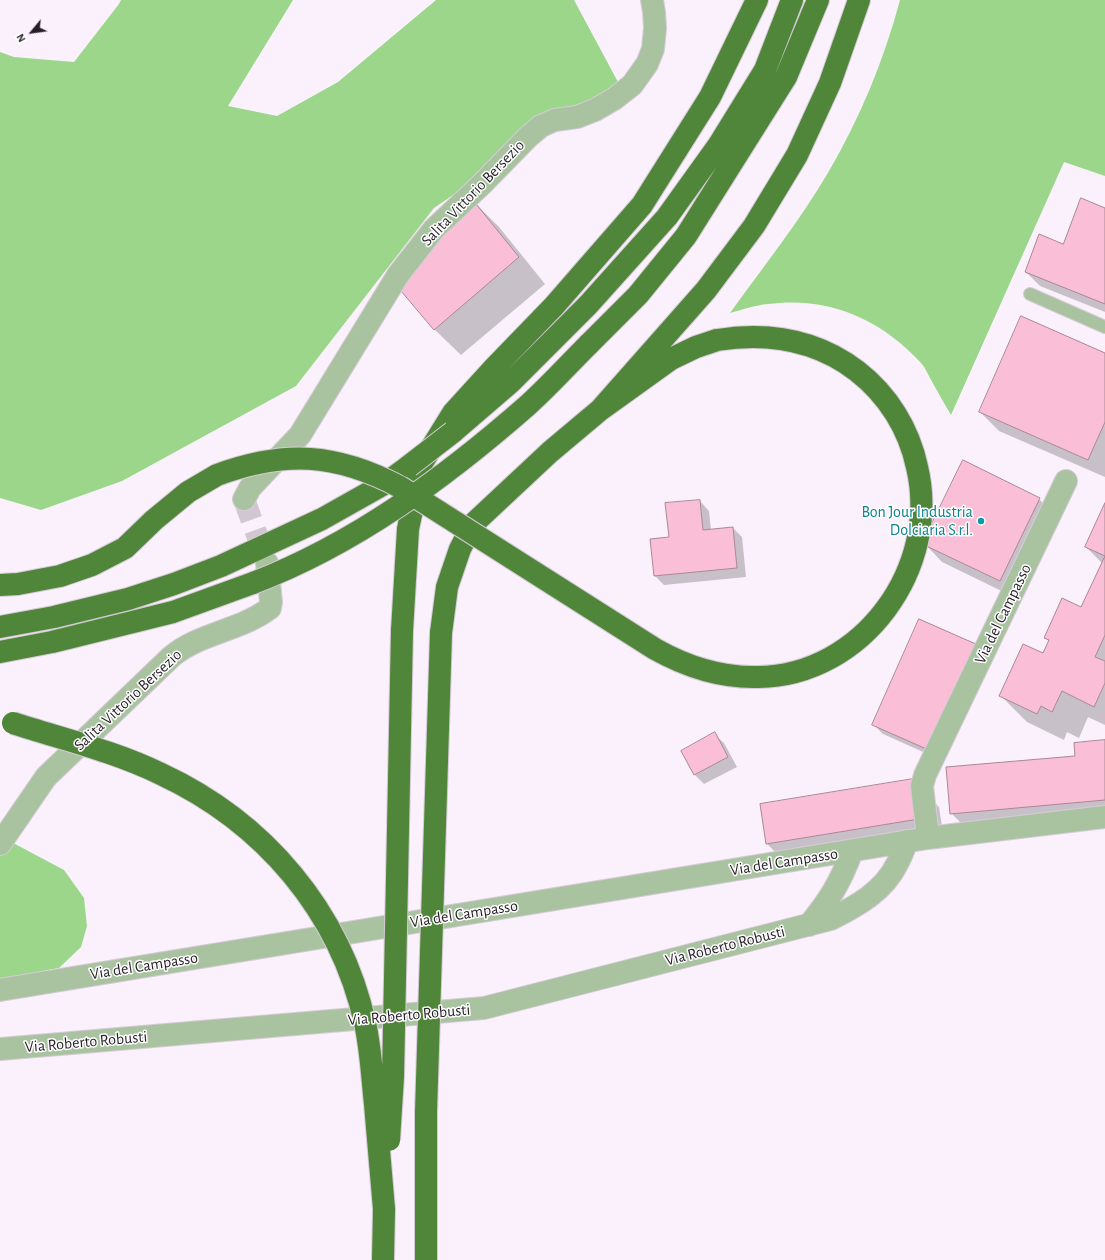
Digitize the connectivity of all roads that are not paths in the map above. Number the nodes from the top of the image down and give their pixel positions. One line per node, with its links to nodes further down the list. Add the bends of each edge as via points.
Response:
1 (652, 0): 10 (street, Salita Vittorio Bersezio, via 655,28 653,49 647,64 632,85 595,110 541,126 434,229 398,275 300,435 250,488)
2 (757, 0): 23 (highway, bridge, via 710,96 642,205 554,306 453,413 422,463 408,530 402,631 393,1077)
3 (792, 0): 13 (highway, bridge, via 765,70 718,146 667,217 588,305 510,383 453,432 386,483 322,519 221,566 128,598 54,617)
4 (818, 0): 14 (highway, bridge, via 786,77 686,236 638,295 523,409 471,453 399,507 336,544 273,575 174,612)
5 (859, 0): 8 (highway, via 830,83 797,155 754,226 701,295)
6 (1030, 294): 7 (lane)
7 (1105, 327)
8 (600, 410): 12 (highway, bridge, via 671,359 717,340 762,336 785,339 807,344 848,364 882,394 899,419 920,476 921,521 911,566 901,587 884,612 858,640 820,663 780,675 759,678 709,672 674,659 648,644 400,487 357,468 311,459 263,461 217,474 188,492 125,548 60,576); 25 (highway, bridge, via 550,452 473,524 460,549 447,587 441,633 426,1112)
9 (1066, 481): 17 (street, Via del Campasso, via 926,775 922,786)
10 (244, 499)
11 (267, 563): 18 (street, Salita Vittorio Bersezio, via 270,608 235,627 182,648 171,657 46,777)
12 (0, 585)
13 (0, 627)
14 (0, 652)
15 (6, 722): 23 (highway, bridge, via 132,762 189,788 243,826 270,849 309,896 342,954 365,1023 371,1059)
16 (1105, 817): 17 (street, Via del Campasso)
17 (917, 840): 19 (street, Via del Campasso); 20 (street, Via Roberto Robusti, via 875,892 831,919)
18 (0, 844)
19 (852, 851): 20 (street, via 836,889); 21 (street, Via del Campasso)
20 (808, 925): 22 (street, Via Roberto Robusti, via 484,1008)
21 (0, 990)
22 (0, 1049)
23 (384, 1209): 24 (highway)
24 (383, 1260)
25 (426, 1260)

